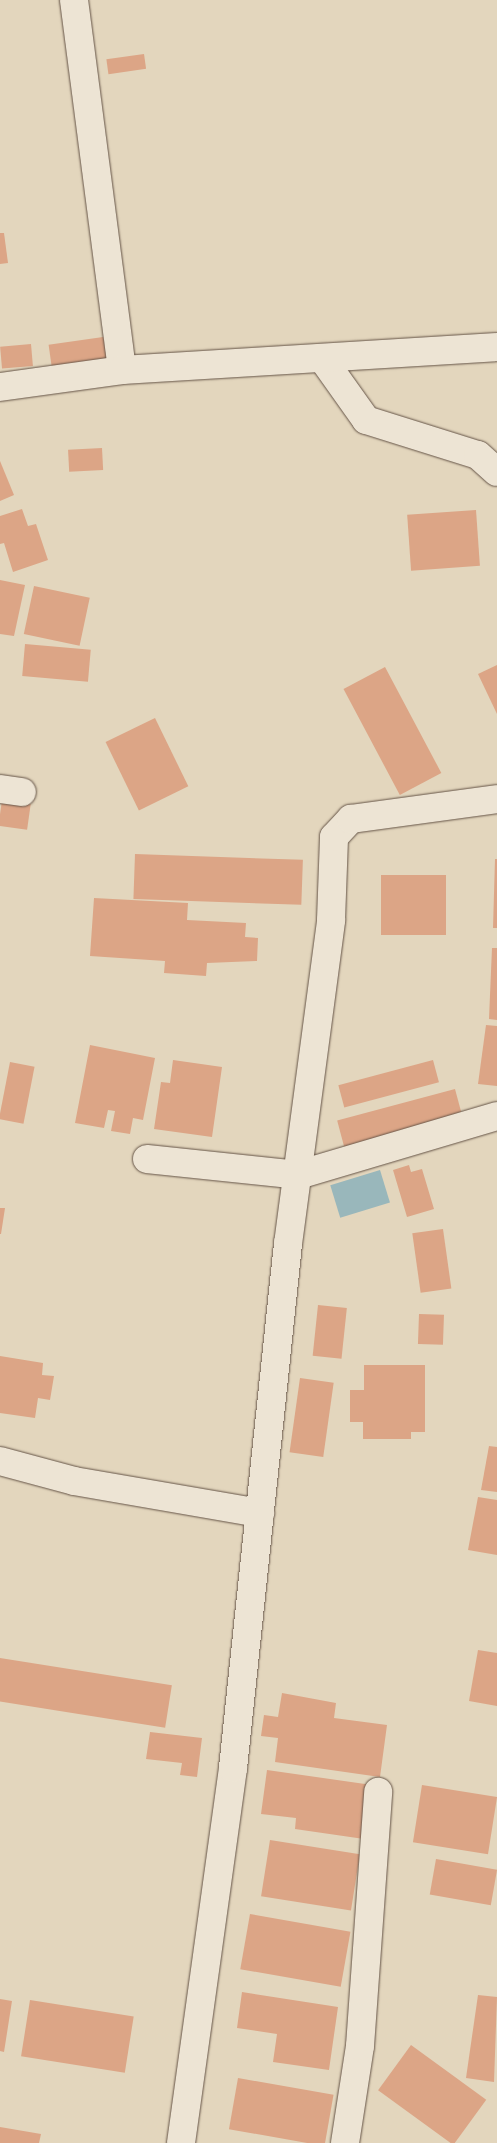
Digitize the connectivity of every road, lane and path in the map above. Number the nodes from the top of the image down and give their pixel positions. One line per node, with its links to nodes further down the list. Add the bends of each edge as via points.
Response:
1 (74, 0): 4 (street)
2 (497, 348): 3 (street)
3 (322, 358): 4 (street); 6 (street, via 366,420 478,455)
4 (122, 370): 5 (street)
5 (0, 387)
6 (497, 472)
7 (497, 799): 10 (street, via 351,819 334,838 331,920)
8 (497, 1116): 10 (street)
9 (148, 1159): 10 (street)
10 (298, 1175): 12 (street)
11 (0, 1461): 12 (street, via 74,1481)
12 (260, 1513): 14 (street, via 221,1865 198,1995)
13 (378, 1792): 15 (street, via 360,2046)
14 (181, 2143)
15 (345, 2143)

